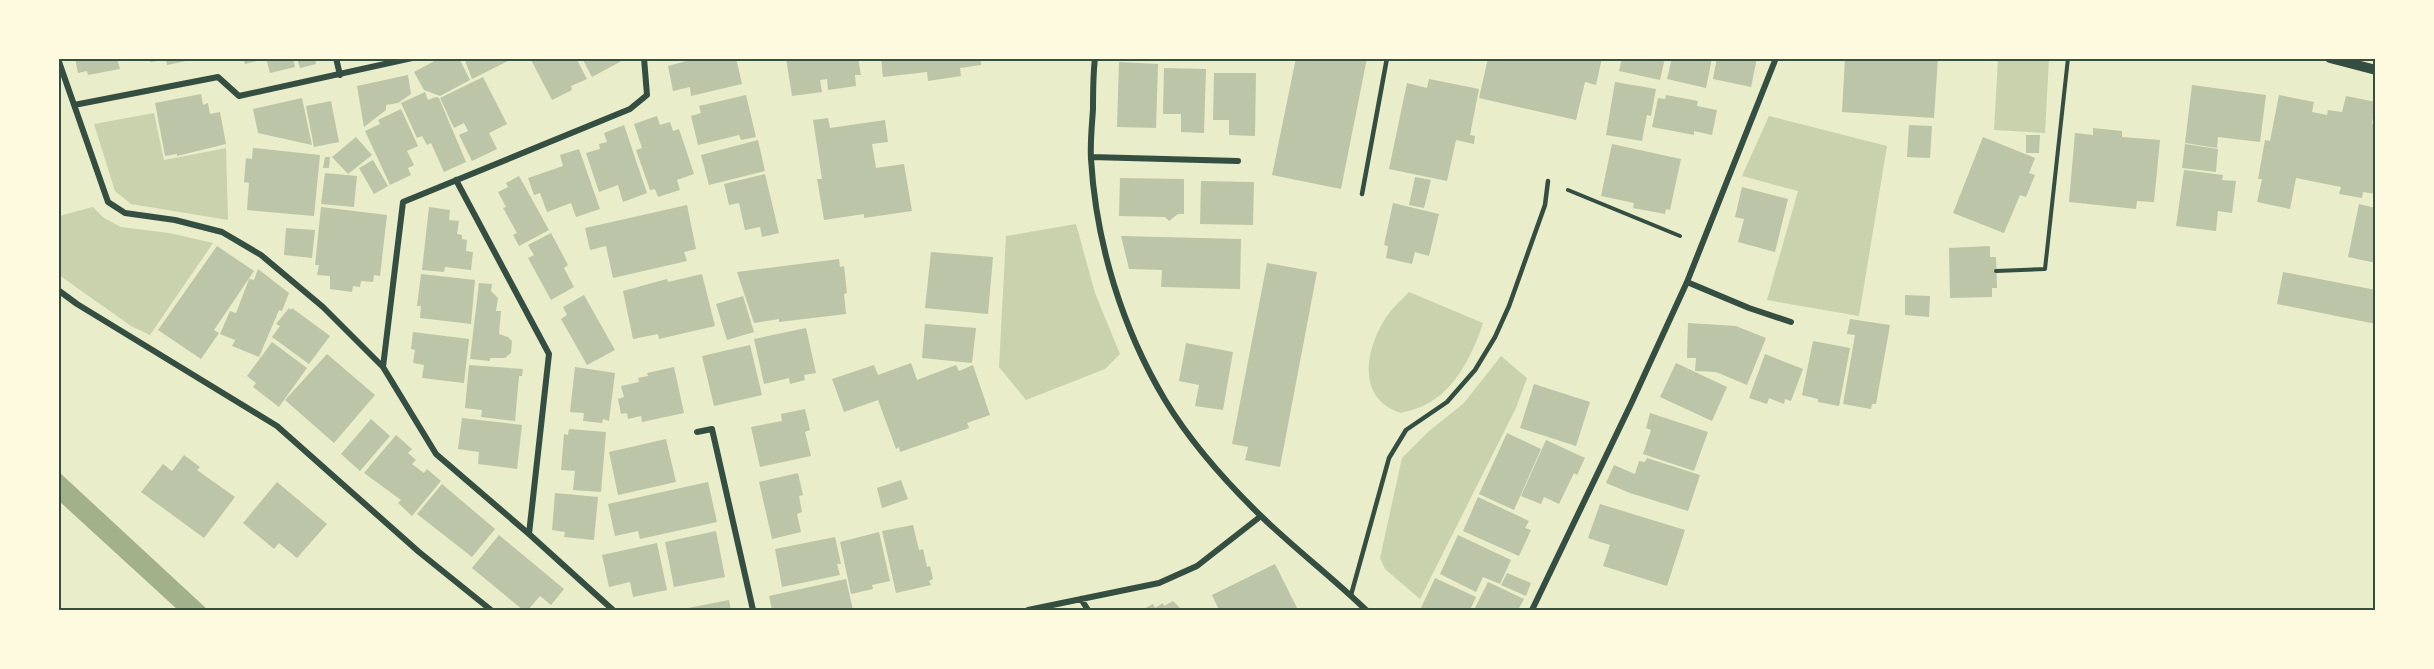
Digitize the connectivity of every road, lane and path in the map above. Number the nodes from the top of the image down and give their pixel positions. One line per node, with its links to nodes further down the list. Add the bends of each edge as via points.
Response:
1 (336, 58): 11 (street)
2 (412, 58): 11 (street)
3 (644, 58): 15 (street, via 647,95 630,109)
4 (1095, 58): 13 (street)
5 (1387, 58): 17 (lane)
6 (1776, 58): 18 (street)
7 (2068, 58): 19 (path, via 2045,269)
8 (2330, 58): 10 (street)
9 (58, 59): 12 (street)
10 (2376, 70)
11 (340, 75): 12 (street, via 239,96 218,77)
12 (74, 105): 23 (street, via 108,202 125,213 222,232 261,255 324,307)
13 (1091, 157): 14 (street); 25 (street, via 1110,273 1145,363 1187,432)
14 (1238, 161)
15 (456, 180): 23 (street, via 403,202); 26 (street, via 549,354)
16 (1548, 181): 18 (path); 27 (lane, via 1545,206 1495,337 1475,370 1447,402 1406,430 1389,458)
17 (1362, 194)
18 (1701, 245): 20 (street)
19 (1996, 271)
20 (1687, 282): 22 (street); 35 (street)
21 (58, 290): 29 (street, via 278,426 419,552)
22 (1791, 322)
23 (383, 367): 26 (street, via 436,454)
24 (697, 432): 31 (street, via 712,429)
25 (1261, 516): 27 (street); 28 (street, via 1197,566 1159,583)
26 (529, 534): 30 (street)
27 (1351, 596): 34 (street)
28 (1081, 599): 32 (street); 33 (street)
29 (491, 610)
30 (613, 610)
31 (753, 610)
32 (1028, 610)
33 (1088, 610)
34 (1366, 610)
35 (1532, 610)

